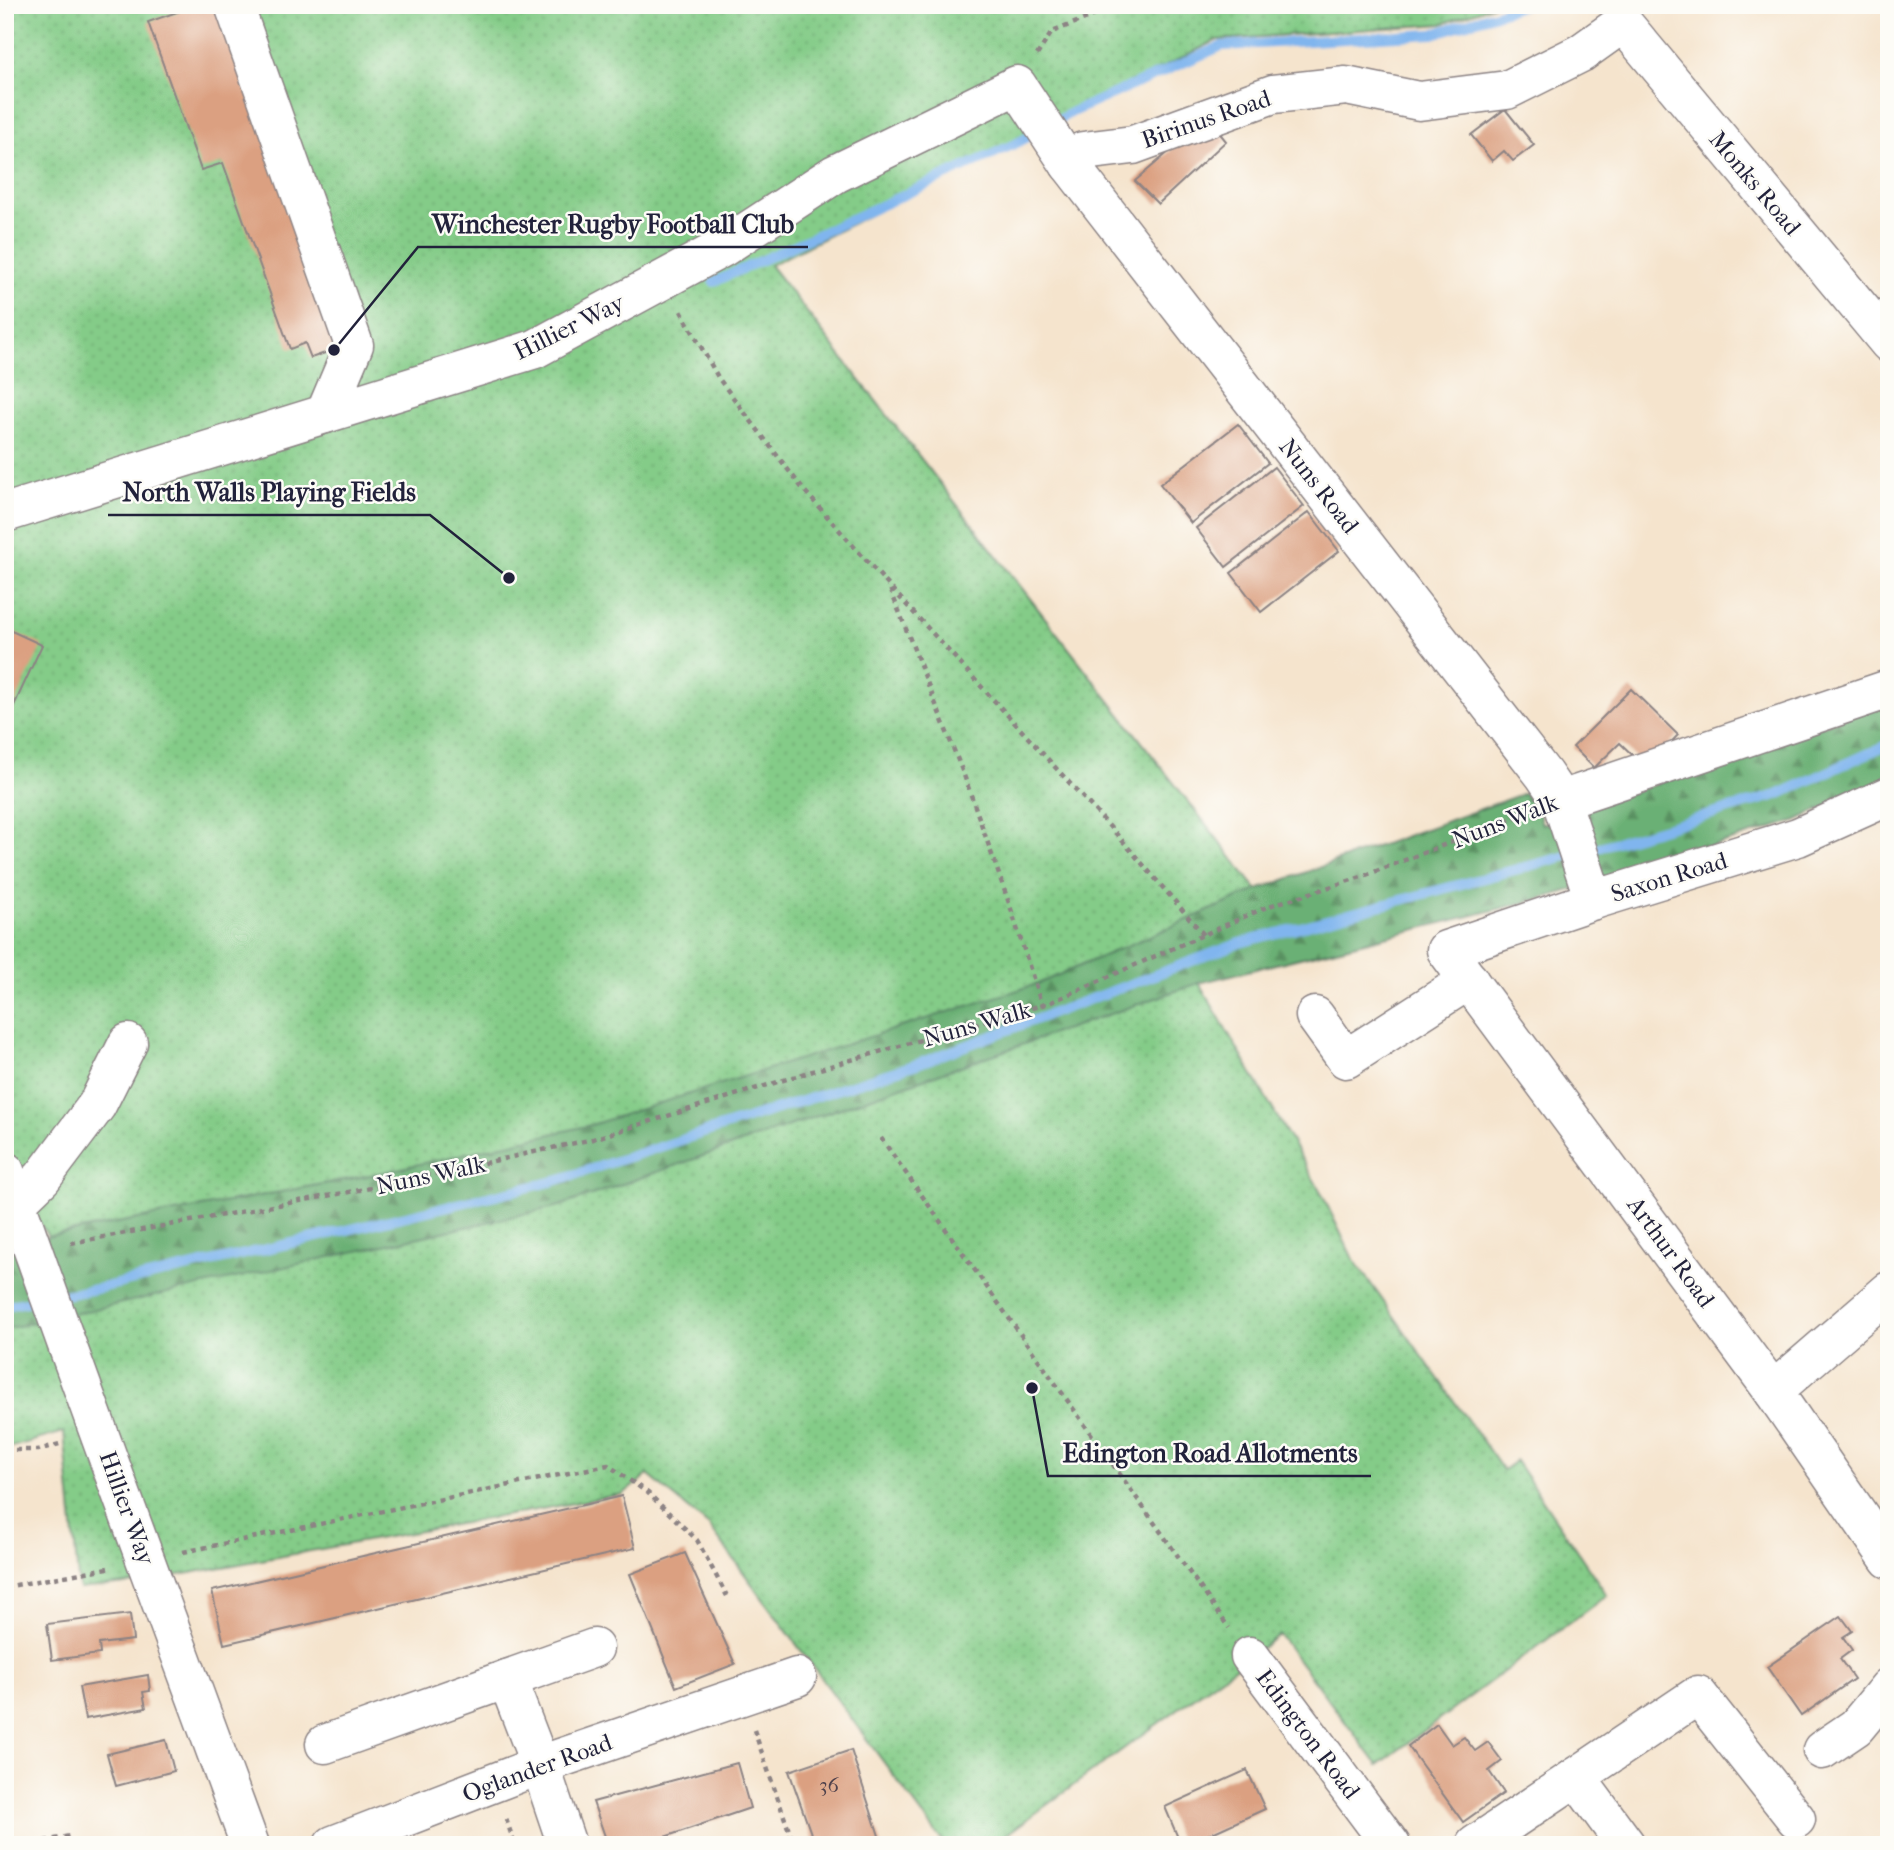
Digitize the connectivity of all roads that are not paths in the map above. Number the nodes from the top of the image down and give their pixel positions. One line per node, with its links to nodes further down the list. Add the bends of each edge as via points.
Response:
1 (234, 5): 6 (street, via 354,345)
2 (1623, 23): 4 (street, Birinus Road, via 1581,53 1507,90 1419,101 1346,86 1273,94 1133,145); 5 (street, Monks Road)
3 (1017, 85): 4 (street, Nuns Road); 6 (street, Hillier Way, via 835,174 722,248 535,349)
4 (1061, 154): 10 (street, Nuns Road)
5 (1889, 342)
6 (325, 414): 7 (street, Hillier Way)
7 (5, 513)
8 (1889, 689): 10 (street, Nuns Walk)
9 (1889, 796): 11 (street, Saxon Road, via 1798,837)
10 (1561, 800): 11 (street, Nuns Road)
11 (1594, 900): 12 (street, Saxon Road)
12 (1446, 950): 13 (street, Arthur Road)
13 (1469, 980): 14 (street, via 1346,1059); 18 (street, Arthur Road)
14 (1315, 1016)
15 (128, 1043): 16 (street, via 97,1105 43,1178)
16 (11, 1187): 30 (street, Hillier Way)
17 (1889, 1291): 18 (street)
18 (1773, 1391): 19 (street, Arthur Road)
19 (1889, 1559)
20 (594, 1648): 23 (street)
21 (1250, 1656): 33 (street, Edington Road)
22 (797, 1677): 27 (street, Oglander Road)
23 (507, 1679): 25 (street); 27 (street)
24 (1889, 1687): 26 (street, via 1856,1727)
25 (325, 1744)
26 (1822, 1750)
27 (540, 1765): 31 (street, Oglander Road); 32 (street)
28 (1576, 1777): 29 (street, via 1698,1695); 34 (street); 35 (street)
29 (1796, 1819)
30 (250, 1845)
31 (333, 1845)
32 (567, 1845)
33 (1391, 1845)
34 (1475, 1845)
35 (1626, 1845)

